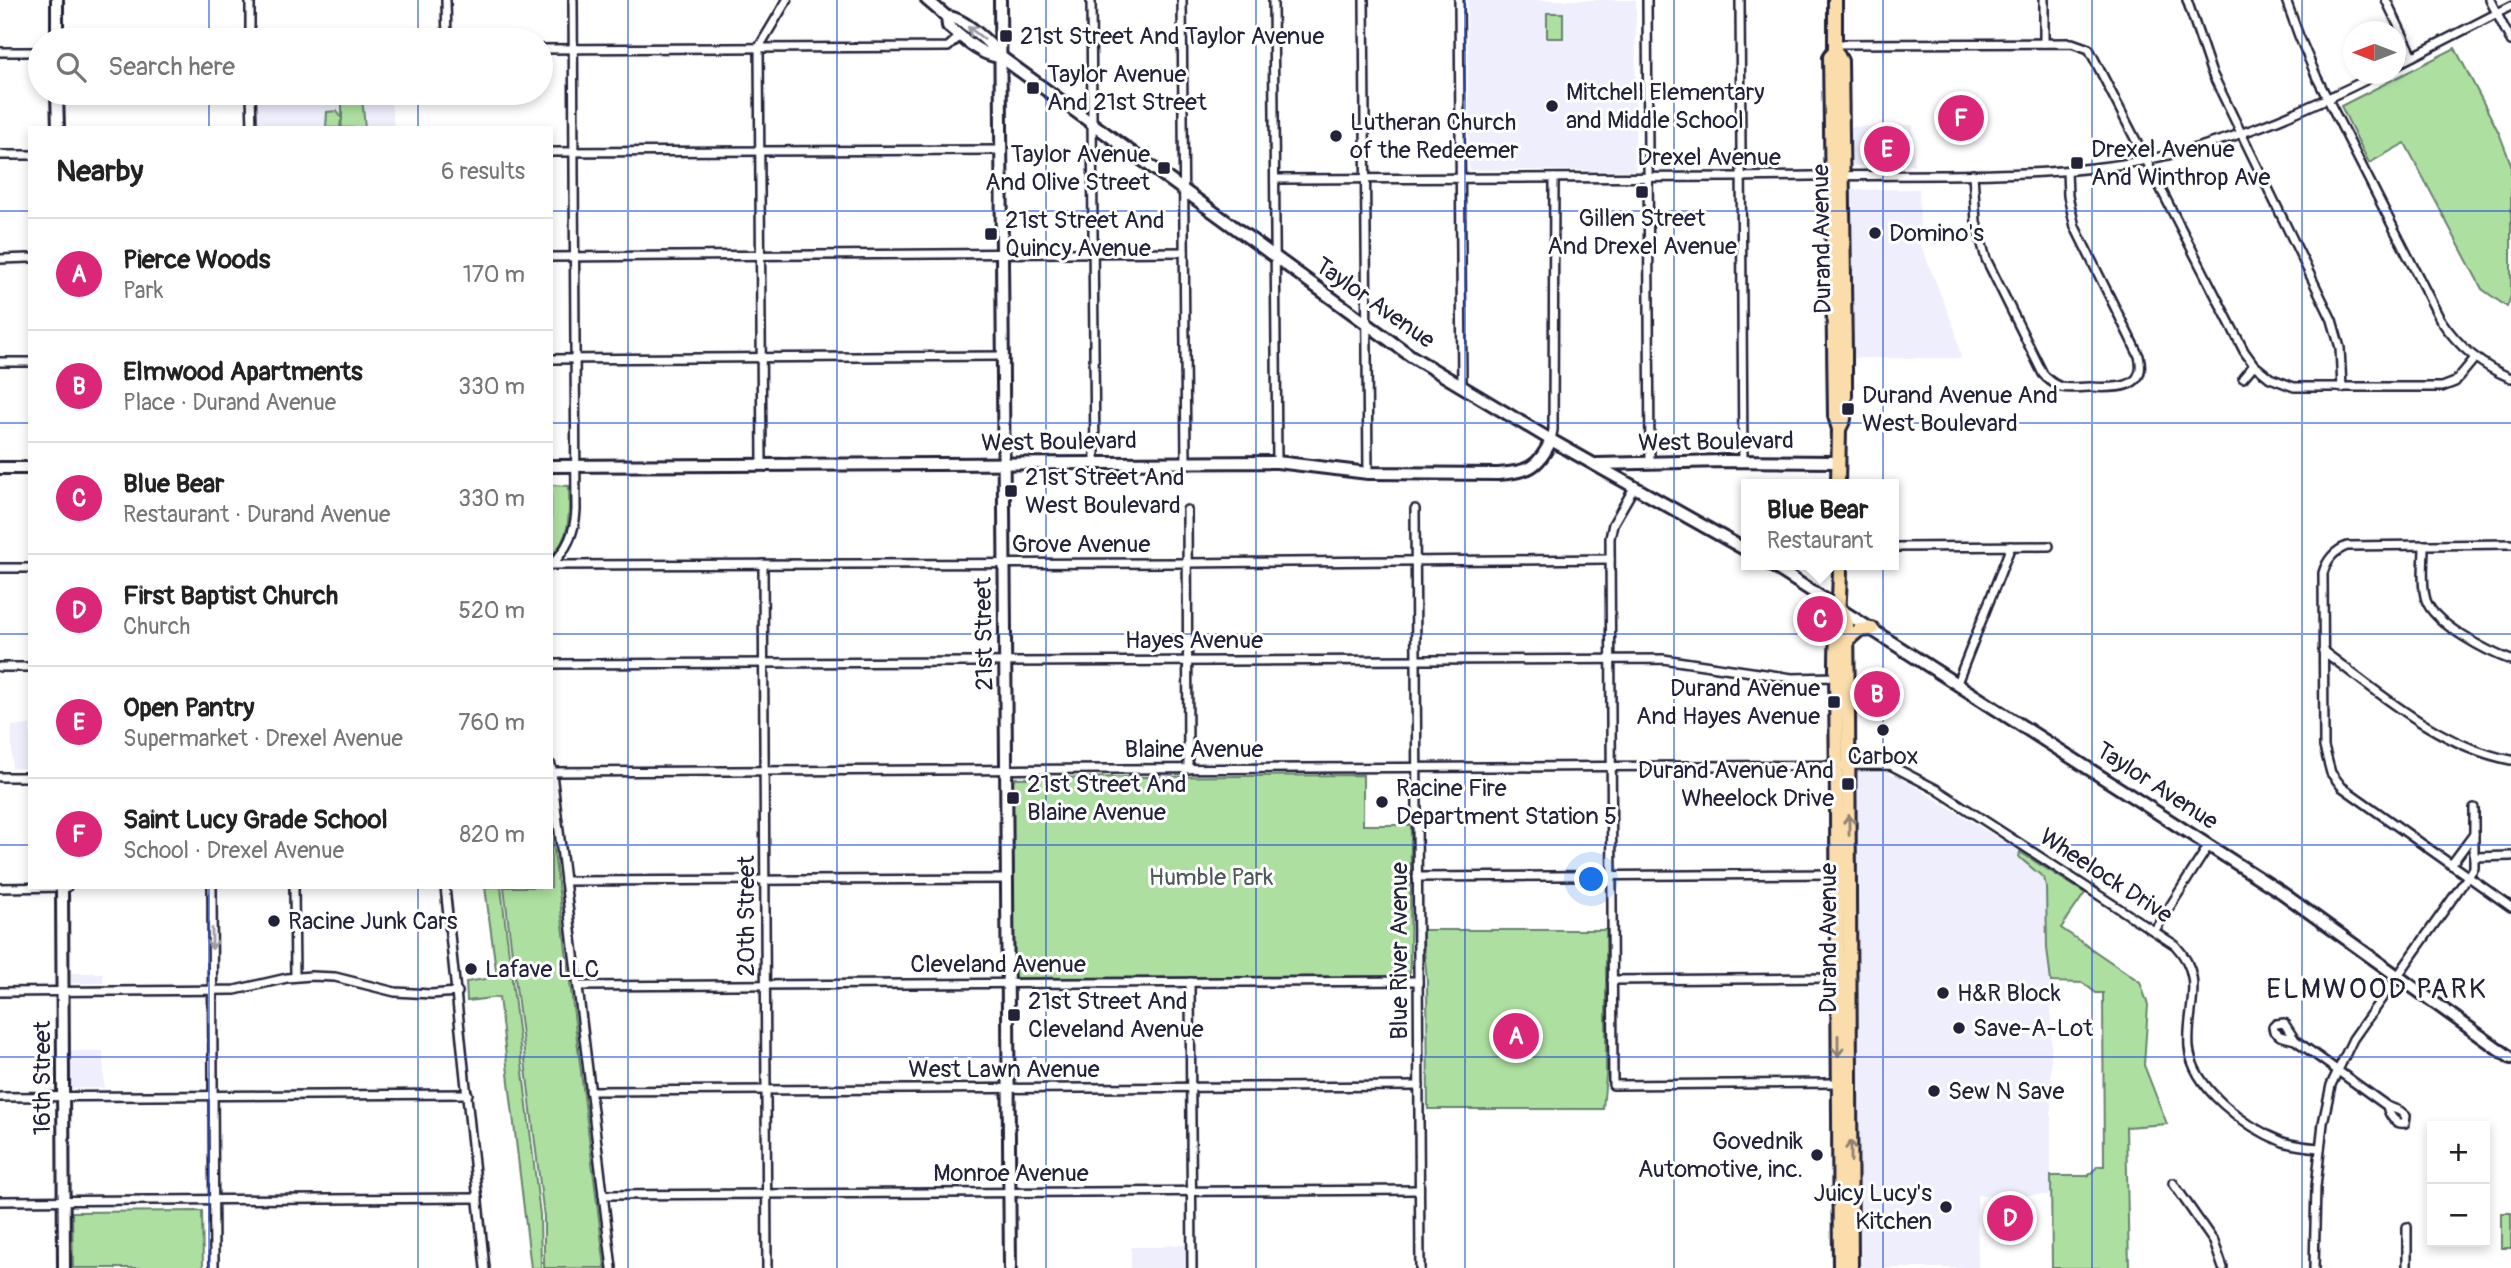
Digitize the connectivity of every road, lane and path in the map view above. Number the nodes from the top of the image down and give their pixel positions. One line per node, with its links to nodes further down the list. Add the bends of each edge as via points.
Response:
1 (57, 0): 24 (street)
2 (250, 0): 25 (street)
3 (446, 0): 26 (street)
4 (573, 0): 33 (street)
5 (787, 0): 31 (street)
6 (926, 0): 23 (street, Taylor Avenue)
7 (1000, 0): 37 (street, 21st Street)
8 (1091, 0): 43 (street)
9 (1182, 0): 63 (street)
10 (1273, 0): 61 (street)
11 (1364, 0): 62 (street)
12 (1459, 0): 59 (street)
13 (1647, 0): 58 (street)
14 (1740, 0): 56 (street)
15 (1835, 0): 30 (main road, Durand Avenue)
16 (2043, 0): 29 (street)
17 (2188, 0): 46 (street, via 2211,71)
18 (2286, 0): 40 (street)
19 (2386, 0): 36 (street)
20 (2490, 0): 22 (street)
21 (2511, 6): 22 (street)
22 (2497, 14): 28 (street); 36 (street)
23 (947, 17): 27 (street, Taylor Avenue, via 947,26); 37 (street, Taylor Avenue, one-way to 23, via 956,17)
24 (57, 28)
25 (250, 28)
26 (447, 28)
27 (960, 36): 31 (street, via 948,47); 37 (street, Taylor Avenue, via 990,57)
28 (2511, 41)
29 (2044, 43): 30 (street); 53 (street, via 2078,43 2091,52)
30 (1835, 47): 57 (main road, Durand Avenue, via 1841,61)
31 (759, 48): 33 (street); 48 (street)
32 (553, 49): 33 (street)
33 (573, 49): 50 (street)
34 (0, 52): 35 (street)
35 (28, 52)
36 (2413, 56): 38 (street)
37 (1001, 57): 43 (street, Taylor Avenue); 47 (street, 21st Street)
38 (2406, 60)
39 (2358, 84): 40 (street, Drexel Avenue)
40 (2328, 99): 46 (street, Drexel Avenue); 77 (street, via 2440,320)
41 (57, 105): 44 (street)
42 (251, 105): 45 (street)
43 (1092, 124): 63 (street, Taylor Avenue); 66 (street)
44 (58, 126)
45 (252, 126)
46 (2240, 134): 53 (street, Drexel Avenue); 85 (street, via 2332,320 2340,348)
47 (1002, 150): 48 (street); 65 (street, 21st Street)
48 (760, 151): 50 (street); 67 (street)
49 (553, 152): 50 (street)
50 (574, 152): 69 (street)
51 (0, 155): 52 (street)
52 (28, 155)
53 (2147, 160): 54 (street, Drexel Avenue); 81 (street)
54 (2067, 171): 55 (street, Drexel Avenue); 55 (street, via 2076,227 2140,356 2140,371 2133,382 2117,388 2061,386 2043,374 1986,259 1976,222)
55 (1973, 174): 57 (street, Drexel Avenue)
56 (1742, 176): 57 (street, Drexel Avenue); 58 (street, Drexel Avenue); 87 (street)
57 (1837, 176): 90 (main road, Durand Avenue, via 1845,395)
58 (1648, 177): 60 (street, Drexel Avenue); 92 (street)
59 (1460, 178): 60 (street, Drexel Avenue); 62 (street, Drexel Avenue); 84 (street)
60 (1554, 178): 86 (street)
61 (1275, 179): 62 (street, Drexel Avenue); 70 (street)
62 (1366, 179): 73 (street)
63 (1184, 191): 64 (street); 70 (street, Taylor Avenue)
64 (1184, 252): 66 (street); 88 (street)
65 (1003, 253): 66 (street); 67 (street); 74 (street, 21st Street)
66 (1093, 253): 91 (street)
67 (761, 254): 69 (street); 75 (street)
68 (553, 257): 69 (street)
69 (574, 257): 76 (street)
70 (1275, 257): 73 (street, Taylor Avenue); 89 (street)
71 (28, 258): 72 (street)
72 (0, 259)
73 (1367, 325): 84 (street, Taylor Avenue); 100 (street)
74 (1003, 356): 75 (street); 95 (street, 21st Street)
75 (761, 357): 76 (street); 93 (street)
76 (575, 358): 78 (street); 94 (street)
77 (2475, 358): 83 (street); 85 (street, via 2455,382 2442,387)
78 (553, 359)
79 (0, 362): 80 (street)
80 (28, 362)
81 (2254, 365): 82 (street); 85 (street, via 2294,387)
82 (2243, 378)
83 (2511, 378)
84 (1462, 386): 86 (street, Taylor Avenue)
85 (2342, 388)
86 (1551, 440): 96 (street, Taylor Avenue); 100 (street, West Boulevard, via 1537,464 1518,473)
87 (1743, 461): 90 (street, West Boulevard); 92 (street, West Boulevard)
88 (1186, 462): 89 (street, West Boulevard); 91 (street, West Boulevard)
89 (1277, 462): 100 (street, West Boulevard)
90 (1838, 462): 101 (main road, Durand Avenue)
91 (1095, 463): 95 (street, West Boulevard)
92 (1650, 463): 96 (street, West Boulevard)
93 (762, 464): 94 (street, West Boulevard); 95 (street, West Boulevard)
94 (576, 465): 97 (street, West Boulevard); 114 (street, via 575,526)
95 (1003, 465): 116 (street, 21st Street)
96 (1594, 465): 102 (street, Taylor Avenue)
97 (553, 466)
98 (0, 468): 99 (street)
99 (28, 468)
100 (1368, 473)
101 (1838, 479)
102 (1635, 486): 109 (street, Taylor Avenue); 111 (street, via 1611,531)
103 (1415, 509): 112 (street, Blue River Avenue)
104 (1186, 510): 113 (street)
105 (2511, 544): 106 (street)
106 (2424, 545): 125 (street, via 2347,546 2328,559 2323,573); 129 (street, via 2424,591 2433,613 2484,649)
107 (2011, 546): 108 (street); 110 (street); 136 (street)
108 (2049, 546)
109 (1741, 547)
110 (1899, 547)
111 (1610, 559): 112 (street, Grove Avenue); 127 (street)
112 (1415, 562): 113 (street, Grove Avenue); 126 (street, Blue River Avenue)
113 (1186, 563): 116 (street, Grove Avenue); 128 (street)
114 (553, 564)
115 (763, 564): 116 (street, Grove Avenue); 117 (street, Grove Avenue); 131 (street, 20th Street)
116 (1004, 564): 130 (street, 21st Street)
117 (553, 565)
118 (0, 568): 119 (street)
119 (28, 568)
120 (1779, 570): 122 (street, Taylor Avenue)
121 (1840, 570): 122 (main road, Durand Avenue)
122 (1840, 609): 123 (street, Taylor Avenue); 124 (main road, Durand Avenue); 135 (main road, Durand Avenue)
123 (1871, 629): 124 (main road, via 1859,630); 136 (street, Taylor Avenue)
124 (1847, 640): 138 (main road, Durand Avenue)
125 (2323, 651): 137 (street, via 2433,729); 153 (street, via 2324,754 2330,773 2342,787)
126 (1416, 659): 127 (street, Hayes Avenue); 128 (street, Hayes Avenue); 140 (street, Blue River Avenue)
127 (1610, 659): 135 (street, Hayes Avenue, via 1663,659 1792,678); 139 (street)
128 (1188, 660): 130 (street, Hayes Avenue); 141 (street)
129 (2511, 660)
130 (1006, 661): 131 (street, Hayes Avenue); 142 (street, 21st Street)
131 (763, 662): 132 (street, Hayes Avenue); 143 (street, 20th Street)
132 (553, 664)
133 (0, 667): 134 (street)
134 (28, 667)
135 (1836, 677): 138 (main road, Durand Avenue)
136 (1957, 683): 150 (street, Taylor Avenue)
137 (2511, 760)
138 (1842, 765): 139 (street, Blaine Avenue); 154 (main road, Durand Avenue); 168 (street, Wheelock Drive, via 1890,765 1910,773); 217 (main road, Durand Avenue, one-way to 138)
139 (1611, 767): 140 (street, Blaine Avenue); 155 (street)
140 (1417, 768): 141 (street, Blaine Avenue); 157 (street, Blue River Avenue)
141 (1188, 769): 142 (street, Blaine Avenue)
142 (1006, 770): 143 (street, Blaine Avenue); 158 (street, 21st Street)
143 (764, 771): 144 (street, Blaine Avenue); 159 (street, 20th Street)
144 (553, 772)
145 (0, 777): 146 (street)
146 (28, 777)
147 (553, 780): 160 (street)
148 (2474, 808): 149 (street)
149 (2474, 833): 152 (street); 153 (street)
150 (2209, 845): 168 (street); 169 (street, Taylor Avenue)
151 (2511, 856): 152 (street)
152 (2474, 857): 156 (street)
153 (2451, 865): 156 (street)
154 (1837, 874): 155 (street); 171 (main road, Durand Avenue)
155 (1612, 876): 157 (street); 173 (street)
156 (2468, 876): 167 (street); 169 (street)
157 (1417, 877): 172 (street, Blue River Avenue)
158 (1007, 879): 159 (street); 175 (street, 21st Street)
159 (765, 880): 160 (street); 176 (street, 20th Street)
160 (565, 881): 177 (street)
161 (0, 888): 162 (street)
162 (28, 888)
163 (62, 889): 180 (street, 16th Street)
164 (212, 889): 178 (street, one-way to 178)
165 (294, 889): 170 (street)
166 (445, 889): 181 (street)
167 (2511, 907)
168 (2155, 930): 196 (street, Wheelock Drive, via 2179,949 2192,974 2189,1050 2202,1082 2238,1116 2270,1136)
169 (2397, 976): 183 (street, Taylor Avenue); 184 (street)
170 (295, 977): 178 (street, via 247,989); 181 (street, via 335,977 413,994)
171 (1838, 978): 173 (street); 185 (main road, Durand Avenue, one-way to 185)
172 (1418, 981): 174 (street, Cleveland Avenue); 186 (street, Blue River Avenue)
173 (1612, 981): 185 (street, via 1613,1085)
174 (1190, 982): 175 (street, Cleveland Avenue); 187 (street)
175 (1008, 984): 176 (street, Cleveland Avenue); 188 (street, 21st Street)
176 (765, 985): 177 (street, Cleveland Avenue); 189 (street, 20th Street)
177 (578, 986): 190 (street)
178 (213, 991): 180 (street); 192 (street)
179 (0, 992): 180 (street)
180 (62, 992): 194 (street, 16th Street)
181 (458, 992): 191 (street)
182 (2295, 1040): 184 (street)
183 (2511, 1058)
184 (2337, 1069): 195 (street); 196 (street, via 2325,1106)
185 (1838, 1083): 216 (main road, Durand Avenue)
186 (1419, 1086): 187 (street, West Lawn Avenue); 199 (street, Blue River Avenue)
187 (1191, 1087): 188 (street, West Lawn Avenue); 198 (street)
188 (1009, 1088): 189 (street, West Lawn Avenue); 200 (street, 21st Street)
189 (766, 1090): 190 (street, West Lawn Avenue); 201 (street, 20th Street)
190 (590, 1091): 202 (street)
191 (468, 1094): 192 (street); 203 (street)
192 (213, 1096): 194 (street); 204 (street)
193 (0, 1097): 194 (street)
194 (63, 1097): 206 (street, 16th Street)
195 (2387, 1106)
196 (2320, 1148): 219 (street)
197 (2173, 1183): 218 (street, via 2214,1242)
198 (1191, 1191): 199 (street, Monroe Avenue); 200 (street, Monroe Avenue); 214 (street)
199 (1419, 1191): 215 (street, Blue River Avenue)
200 (1009, 1192): 201 (street, Monroe Avenue); 213 (street, 21st Street)
201 (767, 1194): 202 (street, Monroe Avenue); 212 (street, 20th Street)
202 (603, 1195): 211 (street)
203 (478, 1198): 204 (street); 210 (street)
204 (214, 1200): 206 (street); 209 (street)
205 (0, 1201): 206 (street)
206 (64, 1201): 208 (street, 16th Street)
207 (2407, 1227): 220 (street)
208 (64, 1268)
209 (214, 1268)
210 (485, 1268)
211 (612, 1268)
212 (767, 1268)
213 (1010, 1268)
214 (1192, 1268)
215 (1420, 1268)
216 (1840, 1268)
217 (1851, 1268)
218 (2223, 1268)
219 (2314, 1268)
220 (2407, 1268)

